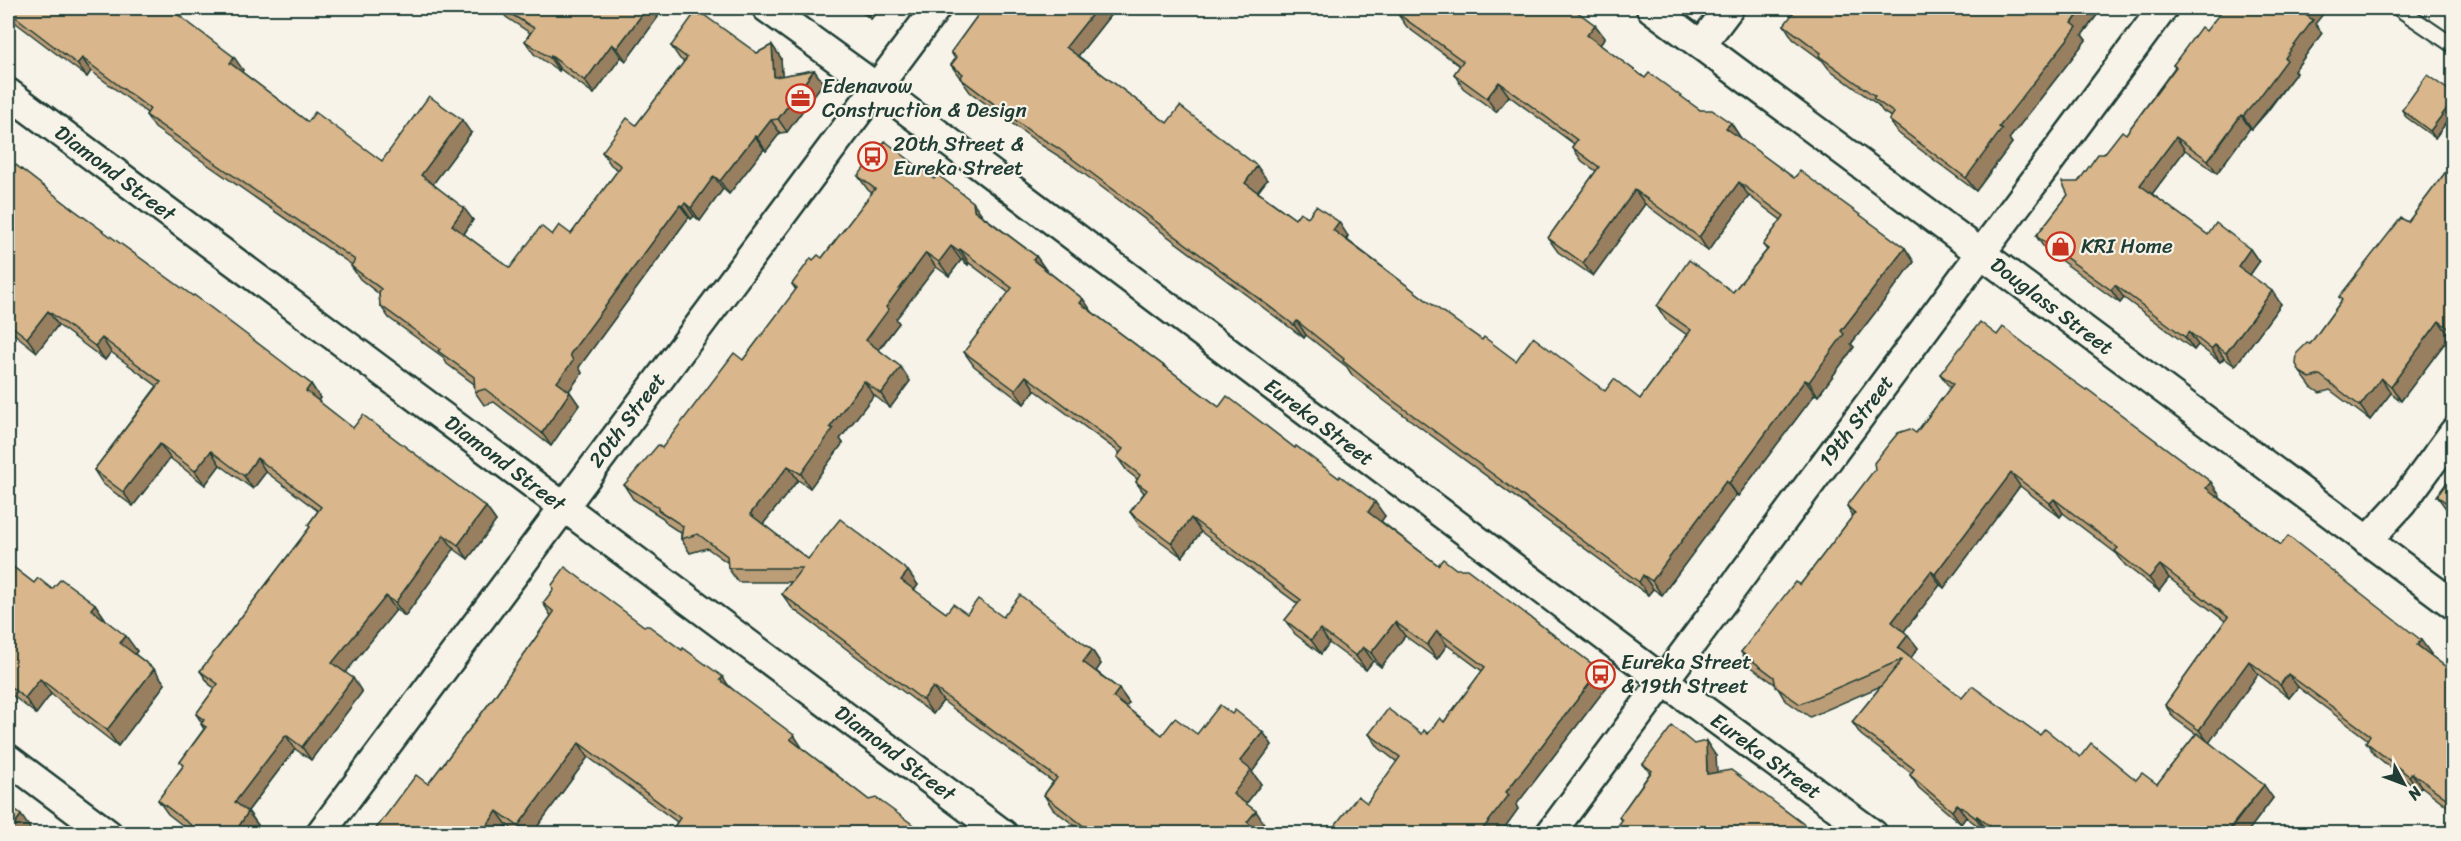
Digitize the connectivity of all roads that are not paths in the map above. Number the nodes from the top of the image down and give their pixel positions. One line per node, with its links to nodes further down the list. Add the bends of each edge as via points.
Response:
1 (767, 8): 9 (street, Eureka Street)
2 (936, 8): 9 (street, 20th Street)
3 (1650, 8): 7 (street, Douglass Street)
4 (1729, 8): 7 (street)
5 (2163, 8): 11 (street, 19th Street)
6 (2398, 8): 8 (lane)
7 (1701, 45): 11 (street, Douglass Street)
8 (2453, 46)
9 (876, 87): 13 (street, 20th Street); 16 (street, Eureka Street)
10 (8, 93): 13 (street, Diamond Street)
11 (1980, 253): 14 (street, Douglass Street); 16 (street, 19th Street)
12 (2454, 432): 14 (street, via 2402,503)
13 (563, 506): 19 (street, 20th Street); 20 (street, Diamond Street)
14 (2367, 541): 15 (street, Douglass Street)
15 (2454, 605)
16 (1664, 681): 21 (street, 19th Street); 22 (street, Eureka Street)
17 (8, 759): 18 (street)
18 (108, 834)
19 (320, 834)
20 (1003, 834)
21 (1550, 834)
22 (1873, 834)

